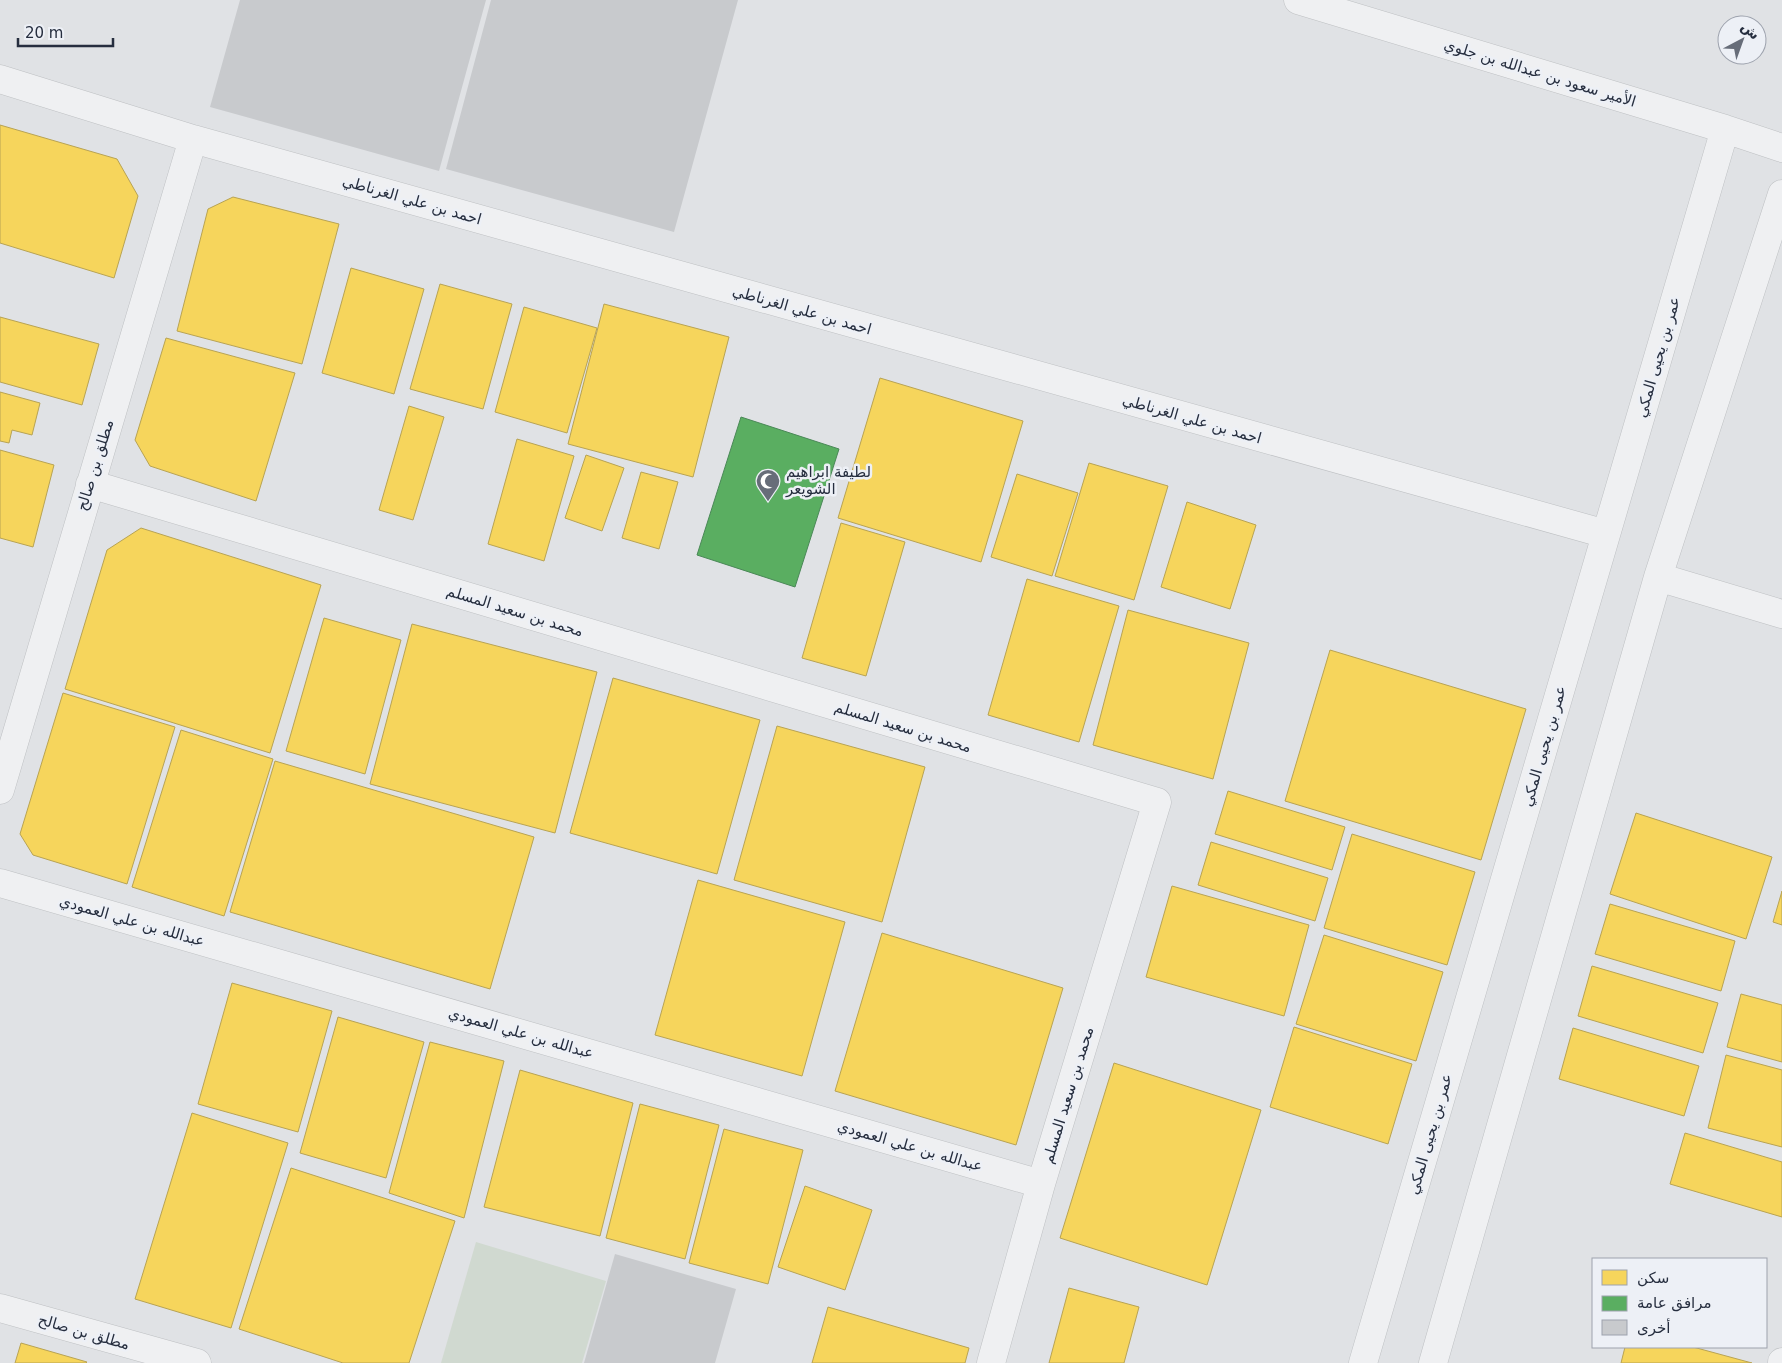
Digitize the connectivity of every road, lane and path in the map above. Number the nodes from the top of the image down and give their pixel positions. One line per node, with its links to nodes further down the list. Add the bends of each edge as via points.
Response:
1 (1298, 0): 3 (street, الأمير سعود بن عبدالله بن جلوي)
2 (0, 79): 4 (street, احمد بن علي الغرناطي)
3 (1725, 129): 5 (street, الأمير سعود بن عبدالله بن جلوي); 8 (street, عمر بن يحيى المكي)
4 (193, 139): 7 (street, مطلق بن صالح); 8 (street, احمد بن علي الغرناطي)
5 (1782, 148)
6 (1782, 194): 9 (street)
7 (90, 484): 11 (street, مطلق بن صالح); 13 (street, محمد بن سعيد المسلم, via 1157,802)
8 (1606, 534): 17 (street, عمر بن يحيى المكي)
9 (1658, 577): 10 (street); 18 (street)
10 (1782, 614)
11 (0, 790)
12 (0, 883): 13 (street, عبدالله بن علي العمودي)
13 (1041, 1184): 16 (street, محمد بن سعيد المسلم)
14 (0, 1308): 15 (street, مطلق بن صالح)
15 (197, 1363)
16 (991, 1363)
17 (1362, 1363)
18 (1433, 1363)

